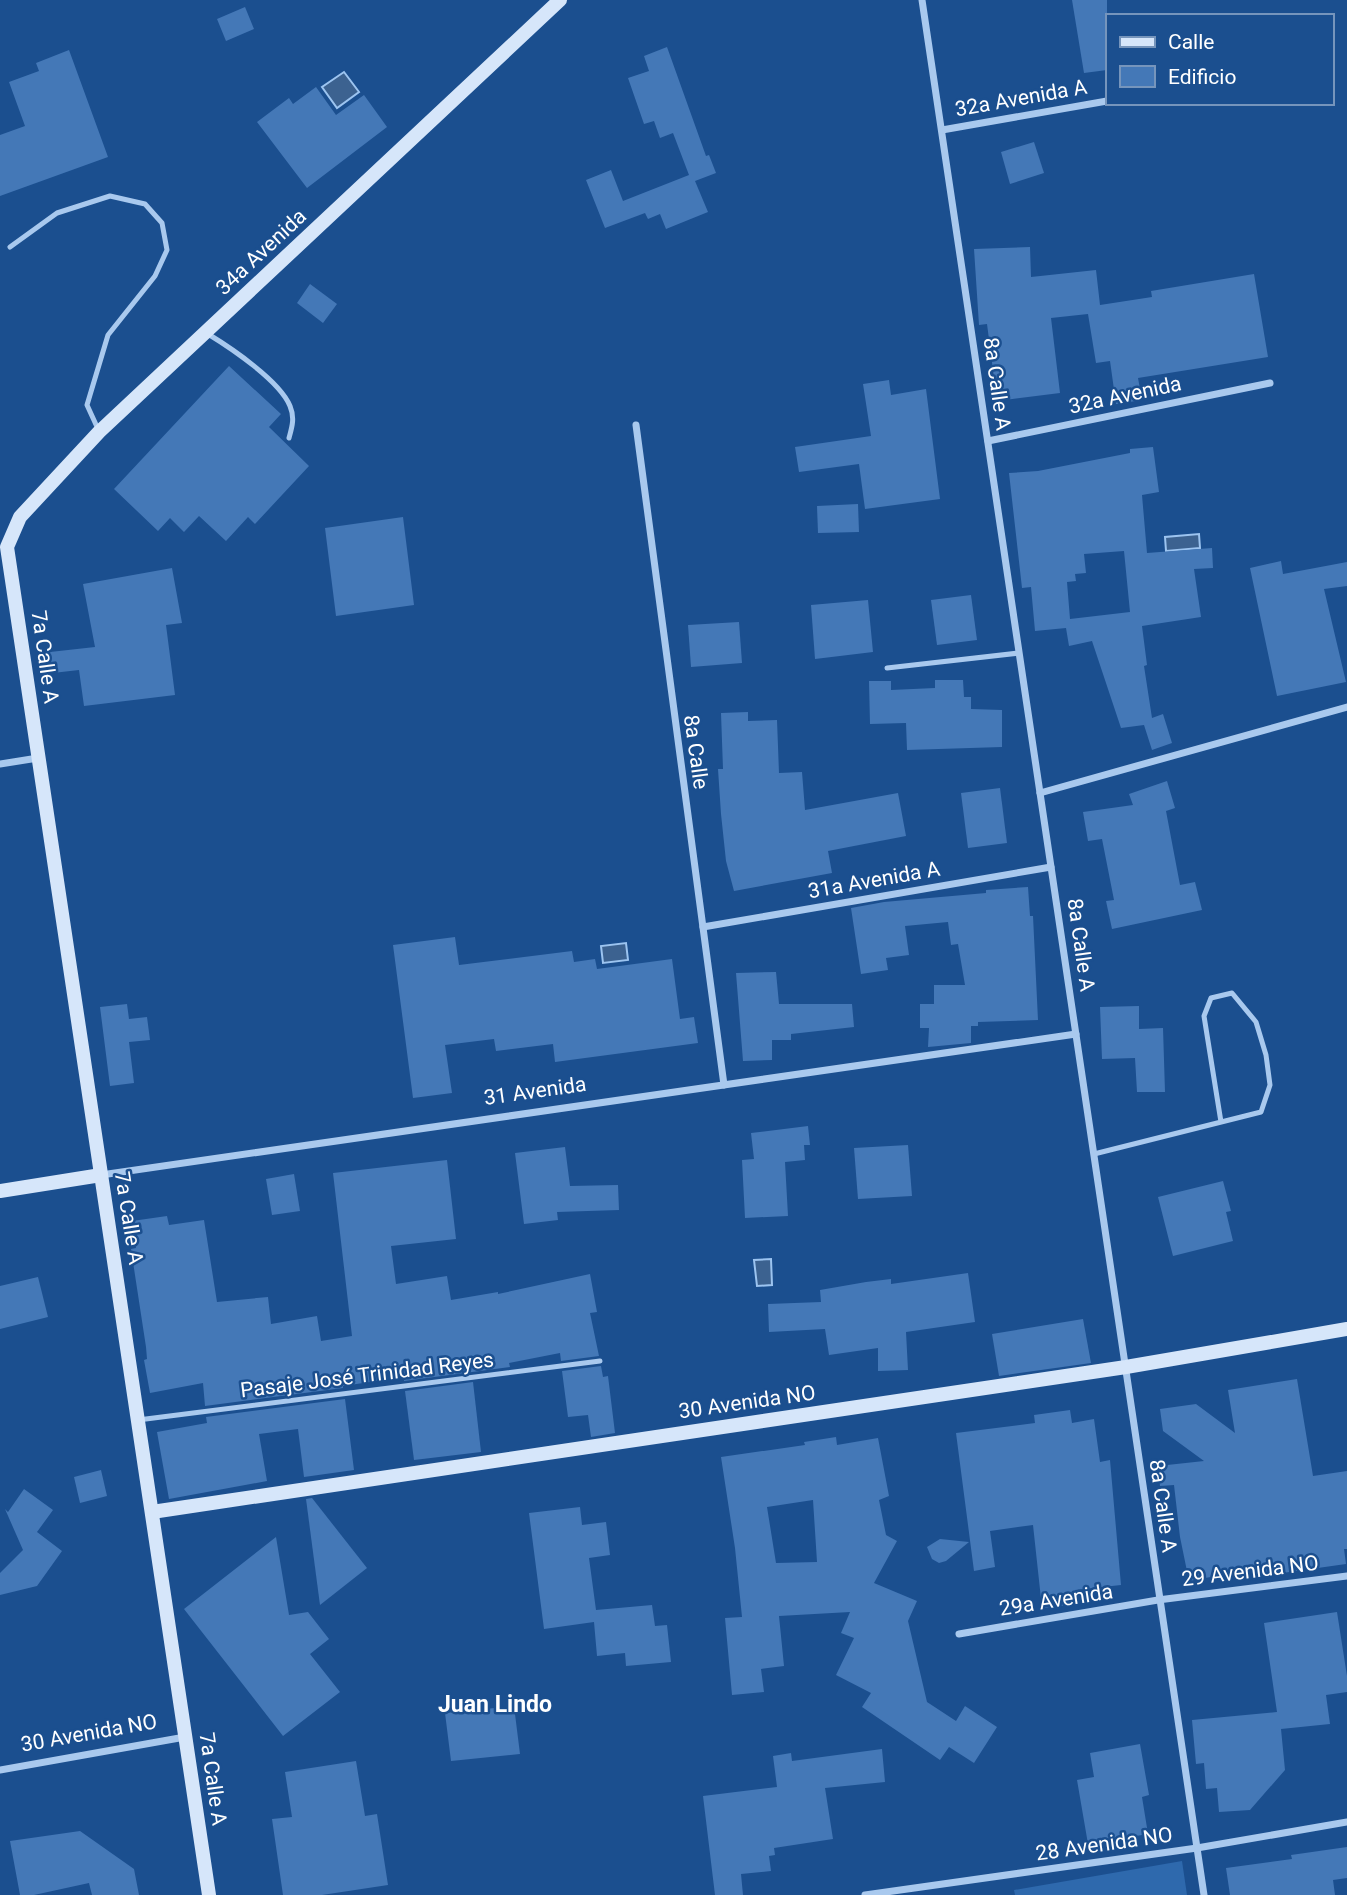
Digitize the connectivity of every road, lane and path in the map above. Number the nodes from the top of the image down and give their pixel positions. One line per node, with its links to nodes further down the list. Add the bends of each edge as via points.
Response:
1 (560, 0): 6 (street, 34a Avenida)
2 (922, 0): 4 (street, 8a Calle A)
3 (1106, 101): 4 (street, 32a Avenida A)
4 (942, 130): 11 (street, 8a Calle A)
5 (10, 247): 9 (lane, via 57,213 110,197 145,204 162,223 167,250 155,276 108,335 87,405)
6 (206, 332): 9 (street, 34a Avenida); 10 (lane, via 282,393 293,421)
7 (1270, 383): 11 (street, 32a Avenida)
8 (636, 425): 20 (street, 8a Calle)
9 (99, 432): 12 (street, 34a Avenida, via 20,517)
10 (289, 439)
11 (988, 441): 13 (street, 8a Calle A)
12 (4, 547): 16 (street, 7a Calle A)
13 (1019, 653): 14 (lane); 18 (street, 8a Calle A)
14 (887, 668)
15 (1347, 707): 18 (street)
16 (39, 758): 17 (street); 25 (street, 7a Calle A)
17 (0, 764)
18 (1040, 793): 19 (street, 8a Calle A)
19 (1051, 867): 20 (street, 31a Avenida A); 21 (street, 8a Calle A)
20 (703, 927): 22 (street, 8a Calle)
21 (1076, 1034): 22 (street, 31 Avenida); 24 (street, 8a Calle A)
22 (724, 1085): 25 (street, 31 Avenida)
23 (1221, 1122): 23 (lane, via 1204,1016 1211,998 1232,993 1256,1022 1270,1084 1261,1112); 24 (lane)
24 (1094, 1154): 29 (street, 8a Calle A)
25 (101, 1175): 26 (street, 31 Avenida); 30 (street, 7a Calle A)
26 (0, 1191)
27 (1347, 1329): 29 (street, 30 Avenida NO)
28 (600, 1361): 30 (lane, Pasaje José Trinidad Reyes)
29 (1126, 1367): 31 (street, 30 Avenida NO); 33 (street, 8a Calle A)
30 (138, 1420): 31 (street, 7a Calle A)
31 (152, 1512): 35 (street, 7a Calle A)
32 (1347, 1576): 33 (street, 29 Avenida NO)
33 (1158, 1601): 34 (street, 29a Avenida); 38 (street, 8a Calle A)
34 (959, 1633)
35 (186, 1737): 36 (street, 30 Avenida NO); 39 (street, 7a Calle A)
36 (0, 1770)
37 (1347, 1822): 38 (street, 28 Avenida NO)
38 (1197, 1848): 40 (street, 28 Avenida NO); 41 (street, 8a Calle A)
39 (209, 1895)
40 (865, 1895)
41 (1204, 1895)

